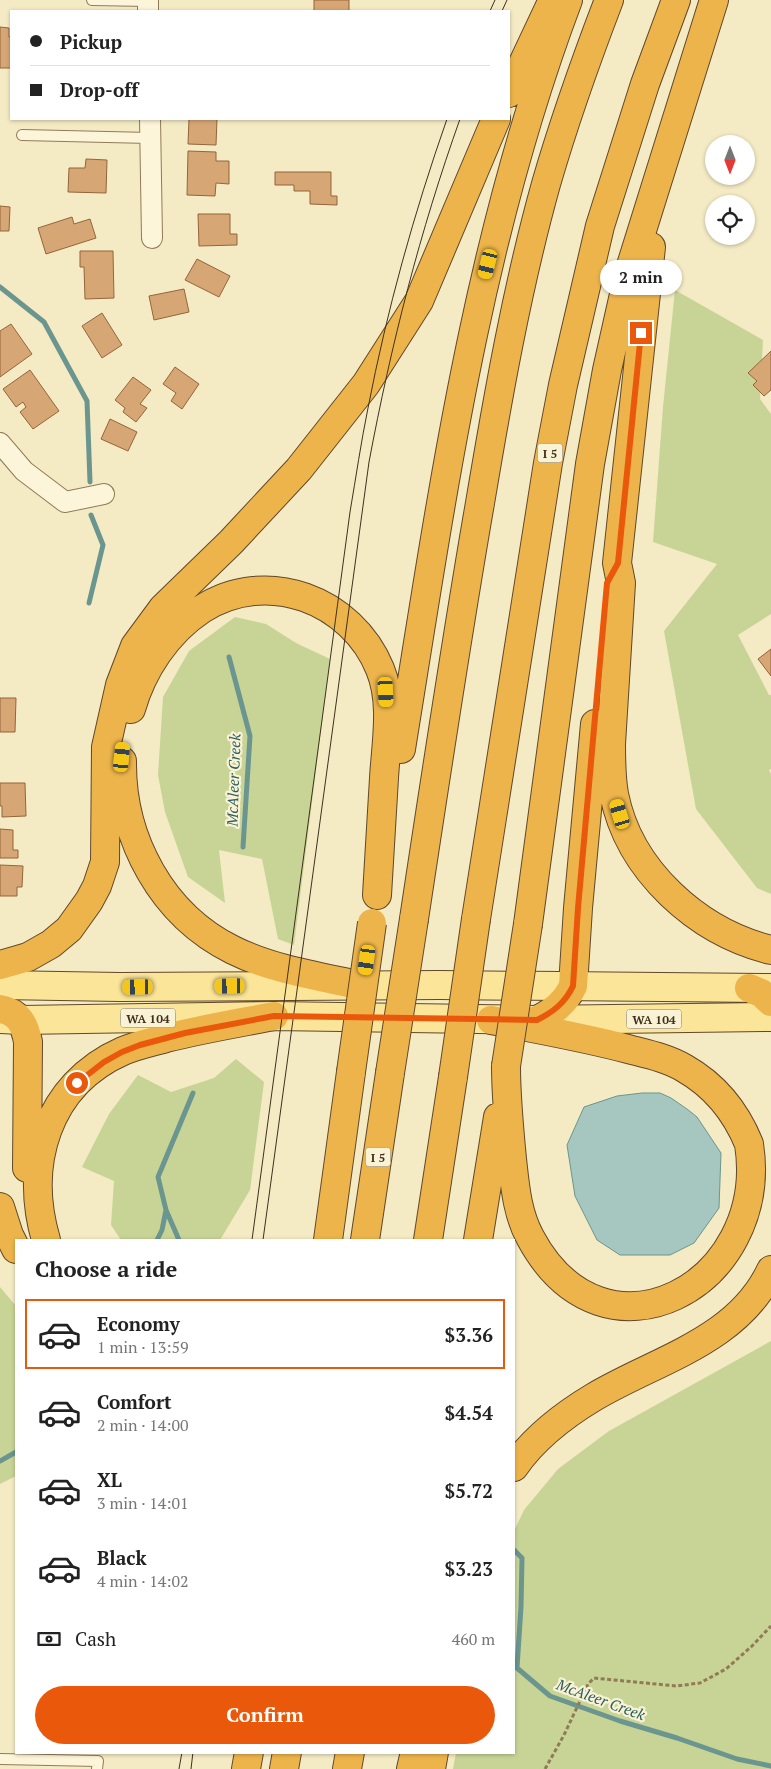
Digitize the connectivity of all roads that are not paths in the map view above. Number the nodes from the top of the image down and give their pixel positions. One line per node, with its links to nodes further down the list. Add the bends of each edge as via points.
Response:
1 (92, 0): 7 (lane)
2 (553, 0): 8 (highway)
3 (568, 0): 17 (highway, via 504,201 465,368)
4 (609, 0): 38 (highway, I 5, bridge, via 546,183 505,364 454,649)
5 (676, 0): 39 (highway, I 5, bridge, via 645,84 603,217 563,385 548,463)
6 (714, 0): 12 (highway)
7 (148, 4)
8 (510, 91)
9 (496, 120): 19 (highway, via 419,301 366,384 299,469 163,608 135,646 120,685 106,747 104,862 97,886 69,929 52,944 28,957)
10 (150, 128): 11 (lane); 13 (street)
11 (22, 135)
12 (671, 138): 16 (highway, via 647,275); 31 (highway, bridge, via 629,272 590,464)
13 (152, 238)
14 (0, 443): 15 (street, via 24,471 65,502)
15 (104, 494)
16 (618, 563): 18 (highway, via 620,583 611,770 620,814 641,857 670,894 715,929); 22 (highway, via 607,583)
17 (377, 895): 20 (highway, via 387,708 381,671 374,654 340,616 313,600 294,594 259,591 238,594 202,609 187,620 160,650 141,682 128,718 122,777 136,845 160,888 189,920 210,936 234,951 269,963); 32 (highway, bridge)
18 (771, 950)
19 (0, 965)
20 (358, 985): 22 (main road); 23 (main road)
21 (0, 986): 23 (main road)
22 (573, 986): 24 (main road); 30 (highway, via 561,1004)
23 (120, 987): 25 (main road, via 67,997)
24 (764, 993)
25 (0, 996)
26 (7, 1016): 27 (main road, WA 104); 34 (highway, via 26,1030 28,1192)
27 (274, 1016): 29 (main road, WA 104); 35 (highway, via 140,1045 104,1062 77,1083 56,1112 41,1148 37,1190)
28 (771, 1017): 30 (main road, WA 104)
29 (491, 1020): 30 (main road, WA 104); 31 (highway, via 605,1043 667,1060 712,1088 744,1131 757,1175 754,1223 731,1264 696,1293 670,1303 645,1307 597,1300 557,1275 529,1236 517,1198)
30 (537, 1020)
31 (506, 1066): 40 (highway)
32 (342, 1138): 36 (highway); 37 (highway)
33 (0, 1207): 41 (highway)
34 (46, 1239)
35 (46, 1239)
36 (310, 1239)
37 (328, 1239)
38 (365, 1239)
39 (428, 1239)
40 (478, 1239)
41 (15, 1247)
42 (771, 1270): 43 (highway, via 756,1296 736,1317 692,1347 594,1397 553,1425)
43 (515, 1465)
44 (232, 1754): 52 (highway)
45 (249, 1754): 53 (highway)
46 (350, 1754): 54 (highway)
47 (396, 1754): 55 (highway)
48 (415, 1754): 56 (highway)
49 (434, 1754): 57 (highway)
50 (0, 1759): 51 (lane, via 98,1762)
51 (98, 1769)
52 (230, 1769)
53 (246, 1769)
54 (348, 1769)
55 (393, 1769)
56 (411, 1769)
57 (431, 1769)

